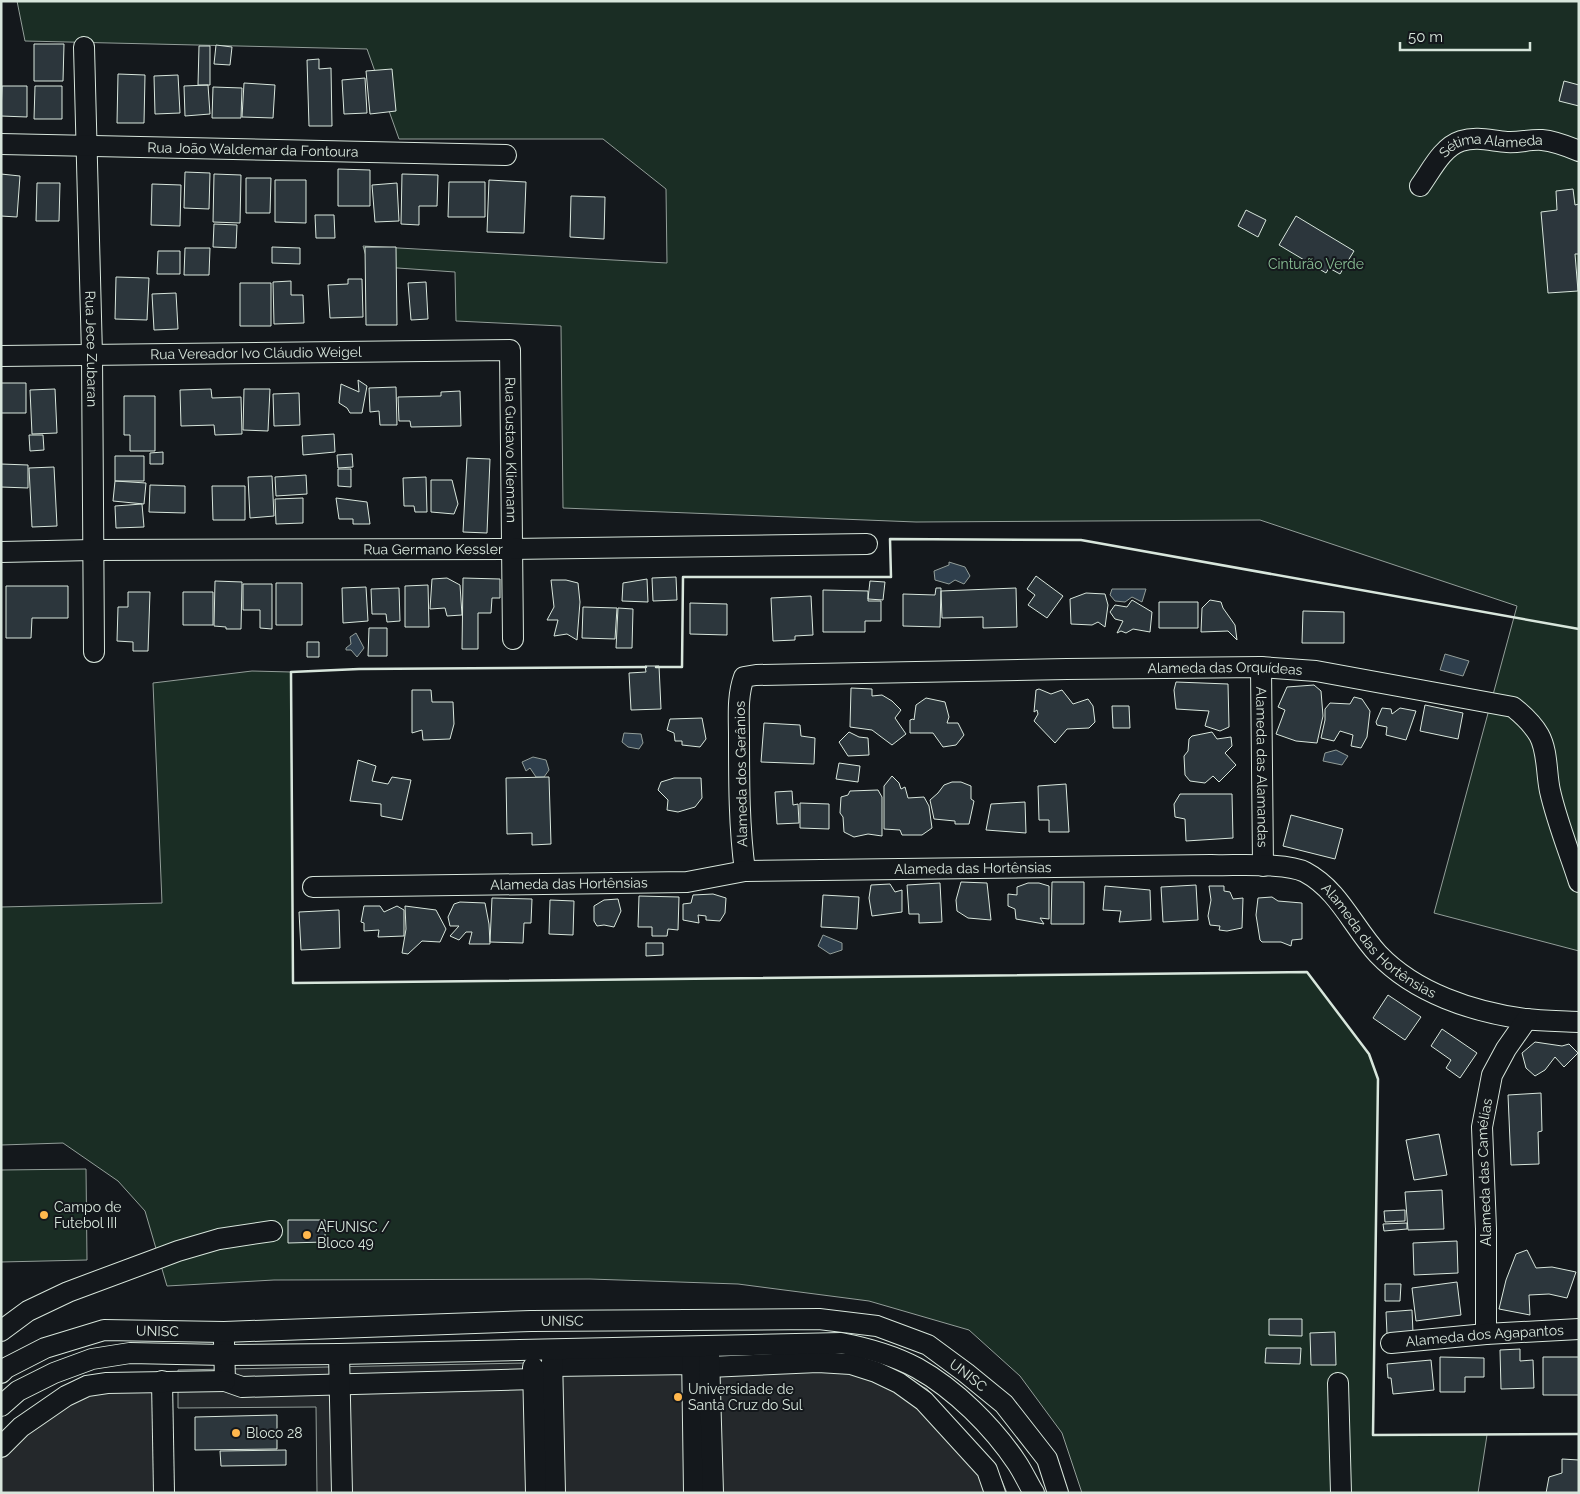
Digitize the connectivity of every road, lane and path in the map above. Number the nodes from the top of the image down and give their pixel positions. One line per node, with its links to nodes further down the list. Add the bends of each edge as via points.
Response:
1 (84, 47): 3 (street, Rua Jece Zubaran)
2 (1, 144): 3 (street, Rua João Waldemar da Fontoura)
3 (86, 145): 5 (street, Rua João Waldemar da Fontoura); 8 (street, Rua Jece Zubaran)
4 (1579, 151): 6 (street, Sétima Alameda, via 1541,140 1513,142 1474,138 1460,141 1446,149)
5 (506, 155)
6 (1420, 186)
7 (510, 350): 8 (street, Rua Vereador Ivo Cláudio Weigel); 11 (street, Rua Gustavo Kliemann)
8 (92, 355): 9 (street, Rua Vereador Ivo Cláudio Weigel); 12 (street, Rua Jece Zubaran)
9 (1, 356)
10 (867, 544): 11 (street, Rua Germano Kessler)
11 (512, 549): 12 (street, Rua Germano Kessler); 14 (street, Rua Gustavo Kliemann)
12 (94, 550): 13 (street, Rua Germano Kessler); 15 (street, Rua Jece Zubaran)
13 (1, 552)
14 (513, 639)
15 (94, 652)
16 (1261, 667): 17 (street, Alameda das Orquídeas); 18 (street, Alameda das Alamandas); 20 (street, Alameda das Orquídeas, via 1316,671 1513,707 1527,717 1540,736 1550,790)
17 (744, 677): 19 (street, Alameda dos Gerânios, via 739,702 739,759 741,845)
18 (1263, 866): 19 (street, Alameda das Hortênsias); 22 (street, Alameda das Hortênsias, via 1286,866 1305,872 1331,892 1378,954 1420,985 1484,1011)
19 (745, 871): 21 (street, Alameda das Hortênsias, via 687,882)
20 (1579, 882)
21 (313, 887)
22 (1526, 1019): 23 (street, Alameda das Hortênsias); 30 (street, Alameda das Camélias, via 1492,1075 1482,1127)
23 (1579, 1022)
24 (272, 1231): 28 (street, via 178,1251 68,1292 28,1311)
25 (541, 1321): 26 (street, UNISC); 29 (street, UNISC); 32 (street); 36 (street)
26 (700, 1321): 35 (street); 58 (street, UNISC, via 819,1319 877,1326 928,1345 1004,1404 1047,1459)
27 (1579, 1329): 30 (street, Alameda dos Agapantos)
28 (1, 1331)
29 (224, 1332): 34 (street); 37 (street, UNISC, via 104,1330 45,1348)
30 (1486, 1334): 31 (street, Alameda dos Agapantos)
31 (1391, 1343)
32 (532, 1350): 33 (street, UNISC); 36 (street, UNISC); 38 (street)
33 (339, 1354): 34 (street, UNISC); 42 (street)
34 (224, 1355): 40 (street); 44 (street, UNISC, via 130,1353 92,1359 18,1391)
35 (701, 1356): 36 (street, UNISC); 54 (street); 55 (street); 56 (street, via 851,1364 876,1372 924,1401 987,1470); 57 (street, UNISC, via 841,1342 873,1350 917,1368 952,1391 989,1428 1016,1462)
36 (552, 1358): 38 (street); 43 (street)
37 (1, 1373)
38 (534, 1379): 42 (street); 45 (street)
39 (162, 1381): 40 (street); 48 (street, via 87,1386 66,1396 21,1427); 51 (street)
40 (224, 1381): 42 (street, via 242,1387)
41 (1338, 1383): 59 (street)
42 (340, 1385): 52 (street)
43 (553, 1404): 45 (street); 46 (street)
44 (1, 1406)
45 (534, 1412): 47 (street)
46 (554, 1439): 47 (street); 49 (street)
47 (535, 1446): 50 (street)
48 (1, 1447)
49 (555, 1472): 50 (street); 53 (street)
50 (536, 1486)
51 (164, 1493)
52 (342, 1493)
53 (555, 1493)
54 (694, 1493)
55 (713, 1493)
56 (995, 1493)
57 (1034, 1493)
58 (1058, 1493)
59 (1341, 1493)

